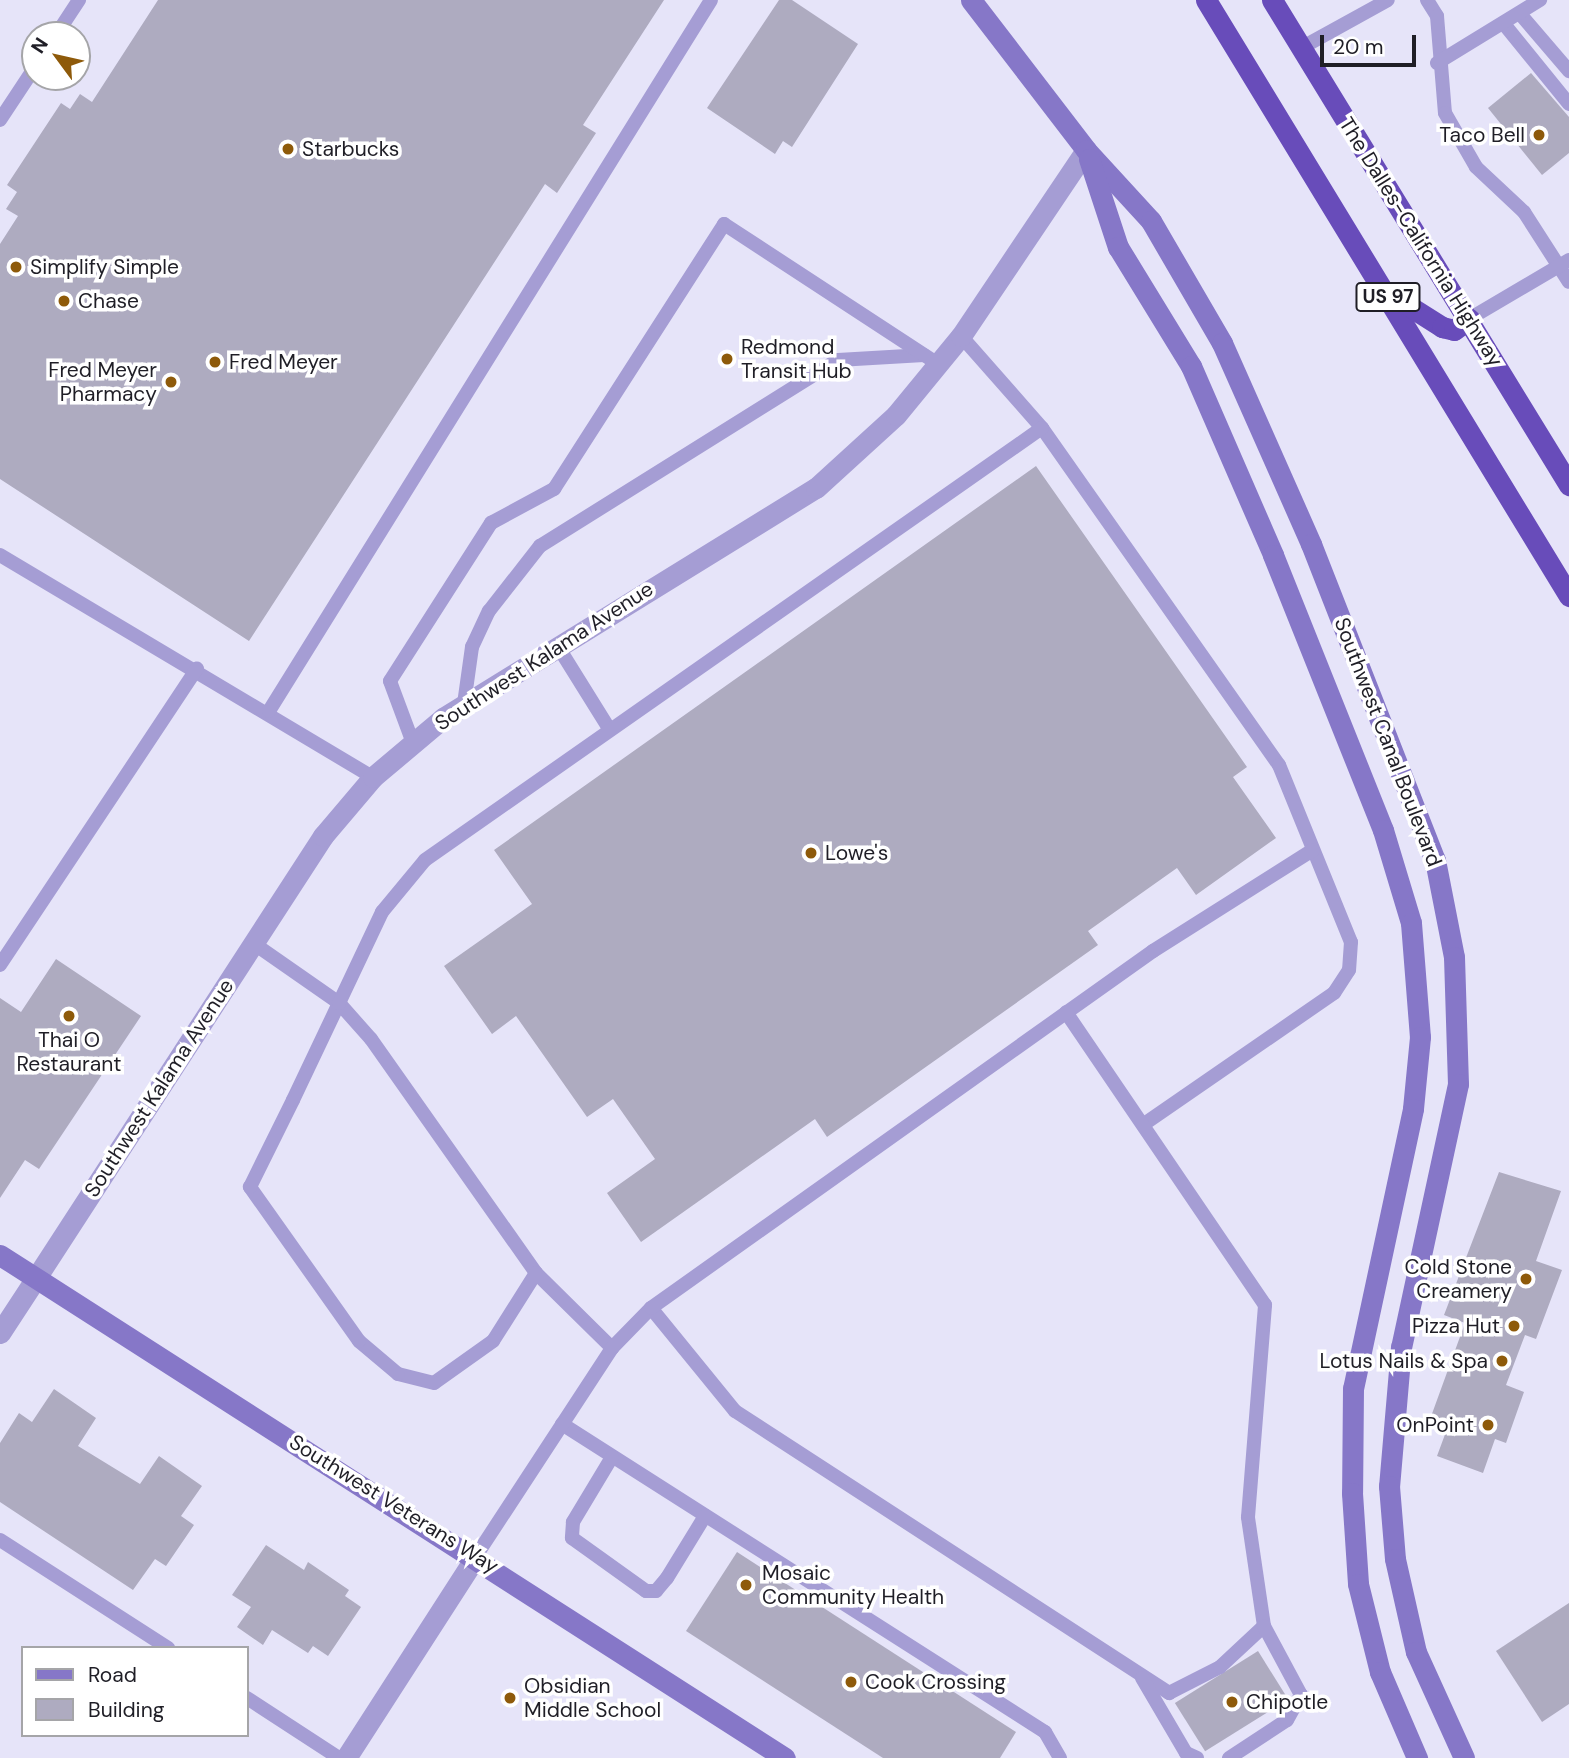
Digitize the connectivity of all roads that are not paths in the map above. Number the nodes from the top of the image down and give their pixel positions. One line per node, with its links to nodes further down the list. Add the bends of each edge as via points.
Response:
1 (79, 0): 10 (lane)
2 (710, 0): 32 (lane)
3 (971, 0): 18 (main road, Southwest Canal Boulevard)
4 (1206, 0): 21 (highway, US 97)
5 (1272, 0): 12 (highway, The Dalles-California Highway / US 97)
6 (1388, 0): 12 (lane)
7 (1427, 0): 13 (lane, via 1437,16)
8 (1540, 0): 9 (lane)
9 (1521, 15): 11 (lane); 14 (lane)
10 (65, 21)
11 (1504, 24): 13 (lane); 16 (lane)
12 (1301, 48): 22 (highway, The Dalles-California Highway / US 97)
13 (1437, 63): 19 (lane, via 1445,113 1476,167 1524,212)
14 (1569, 71)
15 (21, 88): 17 (lane)
16 (1569, 104)
17 (0, 120)
18 (1086, 150): 23 (street, Southwest Kalama Avenue); 63 (main road, Southwest Canal Boulevard, via 1118,247 1191,366 1273,555 1383,830 1411,923 1420,1037 1413,1109 1353,1388 1352,1493 1364,1609 1380,1672); 64 (main road, Southwest Canal Boulevard, via 1151,221 1246,393 1435,860 1454,957 1458,1084 1401,1347 1389,1486 1395,1559 1416,1652)
19 (1564, 263): 20 (lane); 22 (lane)
20 (1569, 282)
21 (1385, 291): 22 (highway, via 1442,327 1454,330); 28 (highway, US 97)
22 (1469, 319): 26 (highway, The Dalles-California Highway / US 97)
23 (961, 336): 24 (street, Southwest Kalama Avenue); 25 (lane)
24 (932, 359): 29 (street, Southwest Kalama Avenue, via 896,415 816,488); 31 (lane, via 838,360 540,546 489,611 472,647); 34 (lane, via 724,224 554,489 491,523 390,681)
25 (1042, 428): 33 (lane); 36 (lane, via 1279,765)
26 (1569, 485)
27 (0, 555): 30 (lane, via 118,631)
28 (1569, 596)
29 (557, 645): 31 (street, Southwest Kalama Avenue); 33 (lane)
30 (197, 668): 32 (lane); 38 (lane)
31 (464, 704): 34 (street, Southwest Kalama Avenue)
32 (269, 710): 35 (lane)
33 (610, 730): 39 (lane, via 425,860 382,912)
34 (413, 743): 35 (street, Southwest Kalama Avenue)
35 (373, 777): 37 (street, Southwest Kalama Avenue, via 323,836)
36 (1313, 850): 40 (lane); 41 (lane, via 1350,942 1349,970 1334,993)
37 (253, 943): 39 (lane); 44 (street, Southwest Kalama Avenue)
38 (0, 965)
39 (339, 1003): 43 (lane); 43 (lane, via 250,1187 359,1341 398,1374 433,1383 493,1341)
40 (1066, 1012): 41 (lane); 45 (lane)
41 (1143, 1125): 53 (lane, via 1265,1305 1248,1517)
42 (0, 1255): 44 (main road, Southwest Veterans Way)
43 (536, 1273): 47 (lane)
44 (36, 1278): 46 (street, Southwest Kalama Avenue); 52 (main road, Southwest Veterans Way)
45 (651, 1308): 47 (lane); 55 (lane, via 735,1411)
46 (0, 1333)
47 (612, 1348): 48 (lane)
48 (562, 1424): 49 (lane); 52 (lane)
49 (612, 1457): 50 (lane); 50 (lane, via 573,1522 572,1538 646,1591 656,1591 667,1578)
50 (705, 1516): 57 (lane, via 1045,1732)
51 (0, 1540): 54 (lane)
52 (476, 1556): 59 (street); 60 (main road, Southwest Veterans Way)
53 (1264, 1626): 55 (lane, via 1220,1667 1169,1693); 62 (lane, via 1301,1695 1287,1720)
54 (165, 1646)
55 (1139, 1674): 61 (lane, via 1186,1753)
56 (248, 1699): 58 (lane)
57 (1061, 1757)
58 (339, 1758)
59 (346, 1758)
60 (785, 1758)
61 (1197, 1758)
62 (1228, 1758)
63 (1417, 1758)
64 (1464, 1758)

